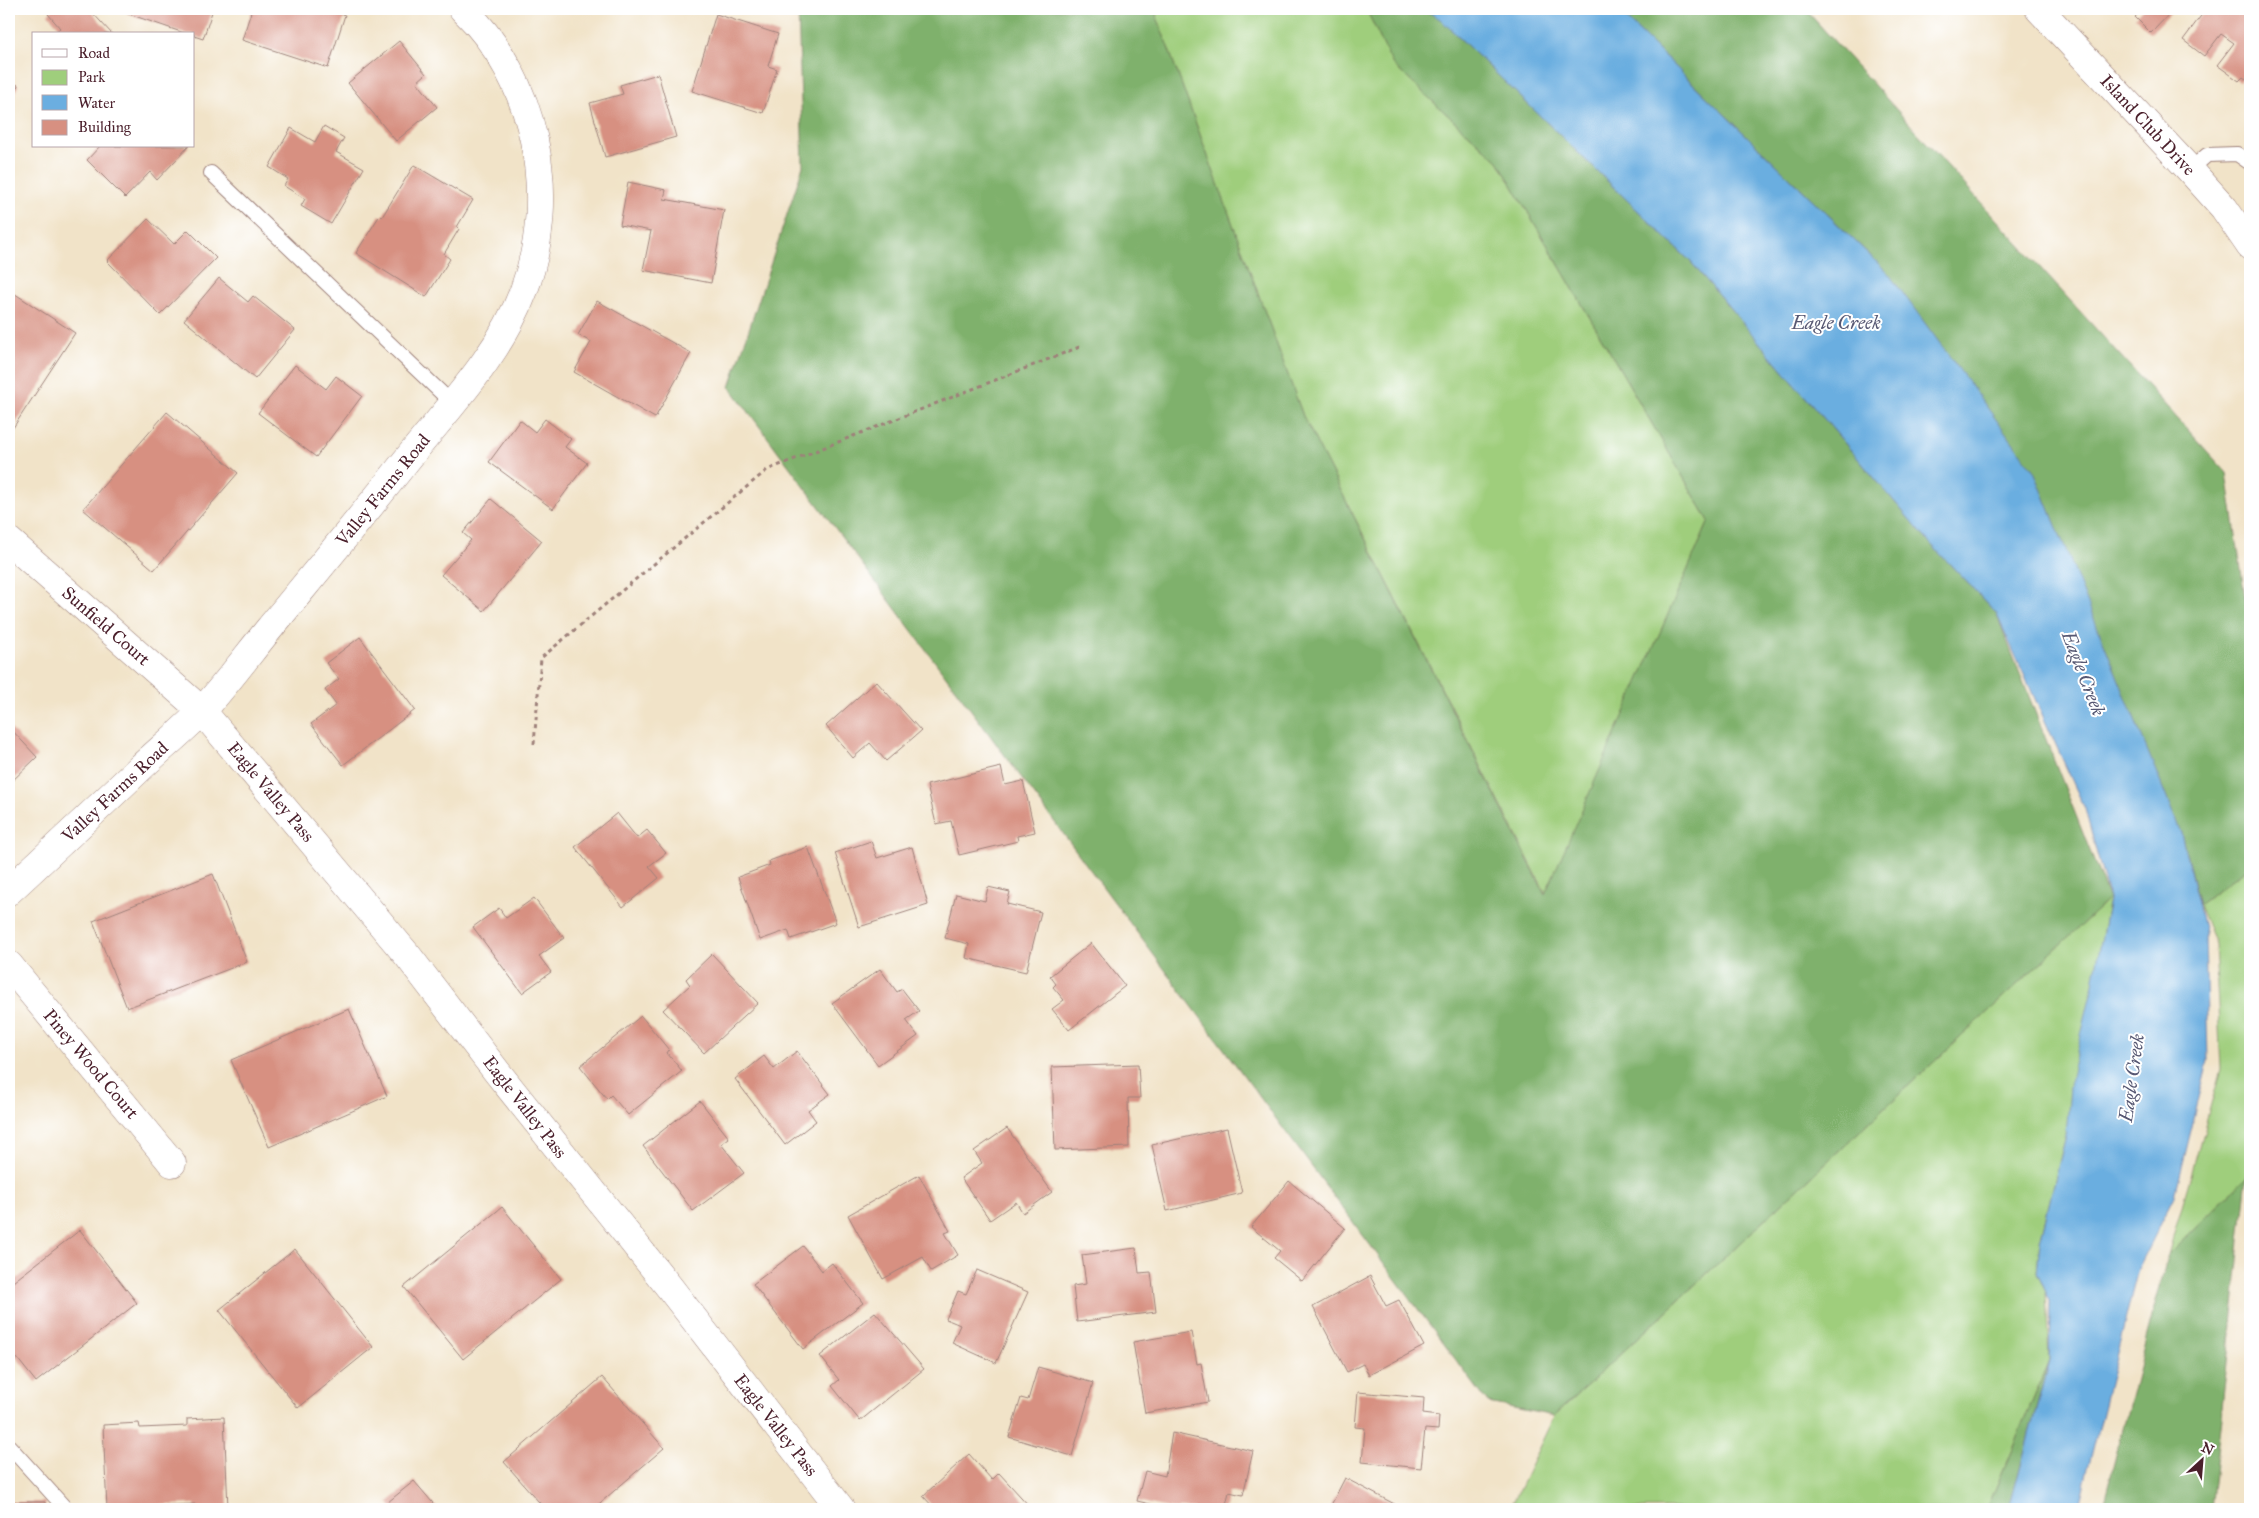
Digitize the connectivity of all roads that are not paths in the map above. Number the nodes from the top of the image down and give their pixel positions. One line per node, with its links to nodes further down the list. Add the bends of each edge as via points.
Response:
1 (463, 9): 7 (street, Valley Farms Road, via 476,21 507,65 522,97 533,131 541,202 534,256 518,306 492,352)
2 (2039, 9): 4 (street, Island Club Drive)
3 (2250, 163): 4 (lane, via 2237,154 2207,155)
4 (2190, 170): 6 (street, Island Club Drive, via 2224,208)
5 (212, 173): 7 (lane)
6 (2250, 246)
7 (452, 403): 9 (street, Valley Farms Road)
8 (9, 541): 9 (street, Sunfield Court)
9 (202, 710): 10 (street, Valley Farms Road); 15 (street, Eagle Valley Pass, via 408,956)
10 (9, 891)
11 (9, 965): 12 (street, Piney Wood Court)
12 (172, 1163)
13 (9, 1446): 14 (lane)
14 (66, 1509)
15 (840, 1509)

